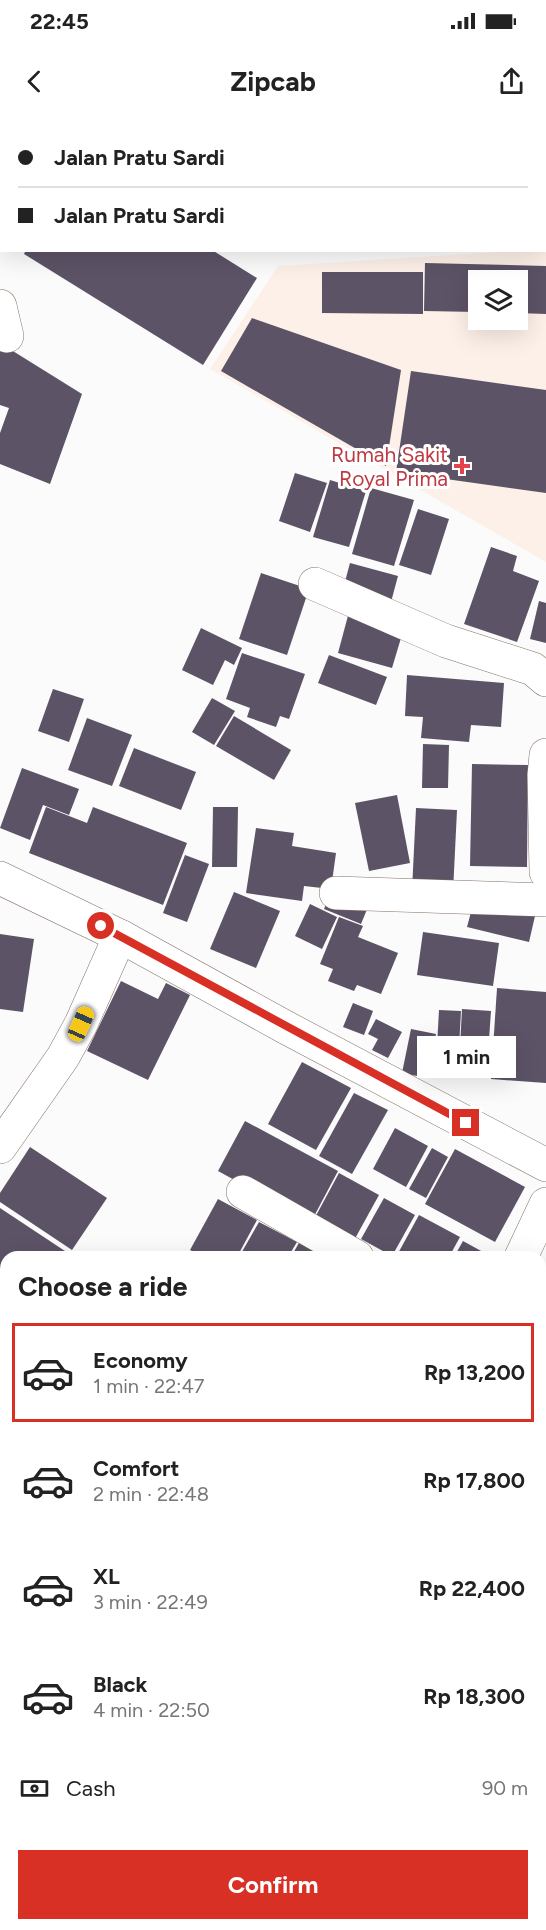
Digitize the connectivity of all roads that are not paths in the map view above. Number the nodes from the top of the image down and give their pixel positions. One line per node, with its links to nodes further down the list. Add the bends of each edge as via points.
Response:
1 (315, 584): 2 (street, via 446,640 533,669)
2 (546, 680)
3 (546, 755): 4 (street)
4 (546, 872)
5 (0, 878): 8 (street)
6 (336, 893): 7 (street)
7 (546, 900)
8 (120, 936): 9 (street, via 63,1057); 10 (street)
9 (0, 1147)
10 (546, 1166)
11 (243, 1192): 13 (street)
12 (546, 1204): 14 (street)
13 (346, 1251)
14 (524, 1251)

